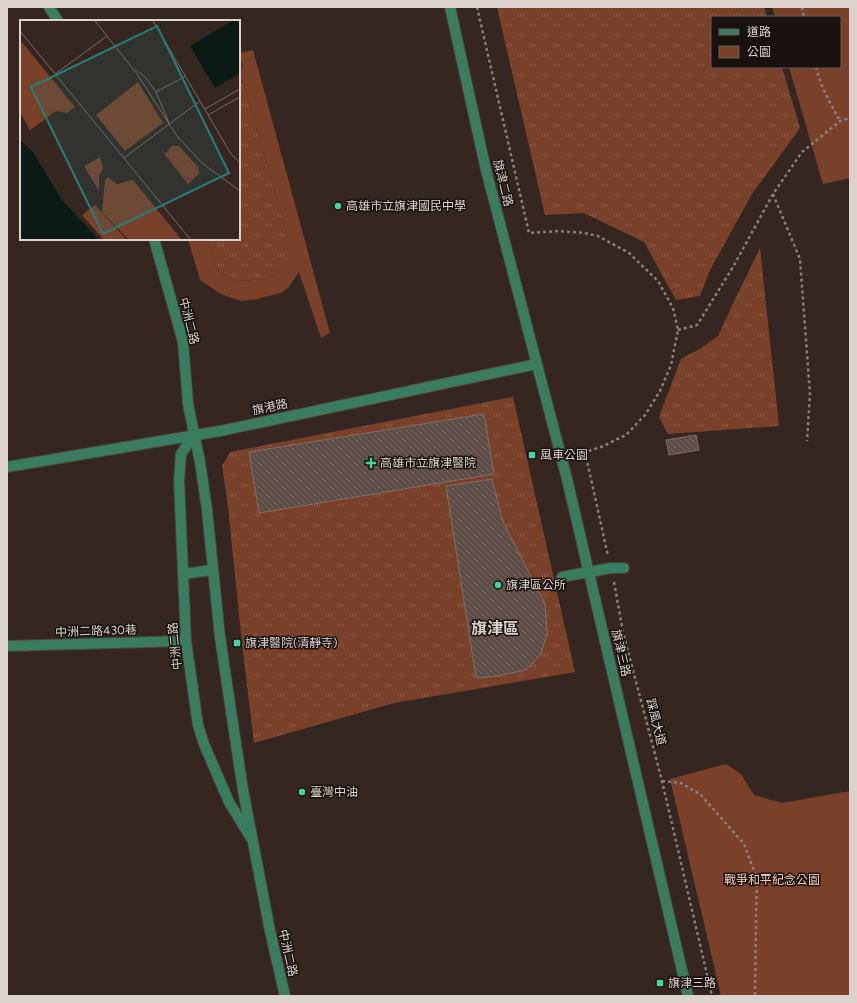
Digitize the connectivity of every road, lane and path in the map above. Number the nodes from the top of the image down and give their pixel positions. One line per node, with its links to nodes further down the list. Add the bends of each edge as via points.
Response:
1 (49, 7): 4 (street)
2 (450, 7): 11 (street, 旗津二路, via 486,170)
3 (478, 7): 10 (path, via 529,233 584,233 598,236 629,253 658,281 673,308)
4 (57, 20)
5 (816, 68): 7 (path)
6 (850, 118): 7 (path)
7 (840, 121): 8 (path, via 802,152)
8 (773, 194): 10 (path, via 733,267 697,325); 13 (path, via 800,259 810,394)
9 (154, 240): 12 (street, 中洲二路, via 183,342 188,404)
10 (678, 330): 15 (path, 踩風大道, via 671,365 660,391 645,415 626,435 585,452)
11 (537, 364): 12 (street, 旗港路); 18 (street, 旗津三路)
12 (194, 435): 14 (street, 旗港路); 17 (street, 中洲二路, via 207,510); 19 (street, 中洲二路, via 180,454)
13 (807, 441)
14 (7, 467)
15 (611, 568): 16 (street); 18 (street); 23 (path, 踩風大道, via 624,632)
16 (624, 568)
17 (212, 570): 19 (street); 24 (street, 中洲二路, via 243,790)
18 (589, 572): 20 (street); 26 (street, 旗津三路)
19 (183, 574): 21 (street, 中洲二路)
20 (562, 577)
21 (186, 641): 22 (street, 中洲二路430巷); 24 (street, 中洲二路, via 198,725 204,744 228,802)
22 (7, 646)
23 (662, 781): 27 (path, 踩風大道); 28 (path, via 681,784 701,795 744,844 758,880)
24 (254, 844): 25 (street, 中洲二路)
25 (285, 996)
26 (688, 996)
27 (712, 996)
28 (755, 996)

